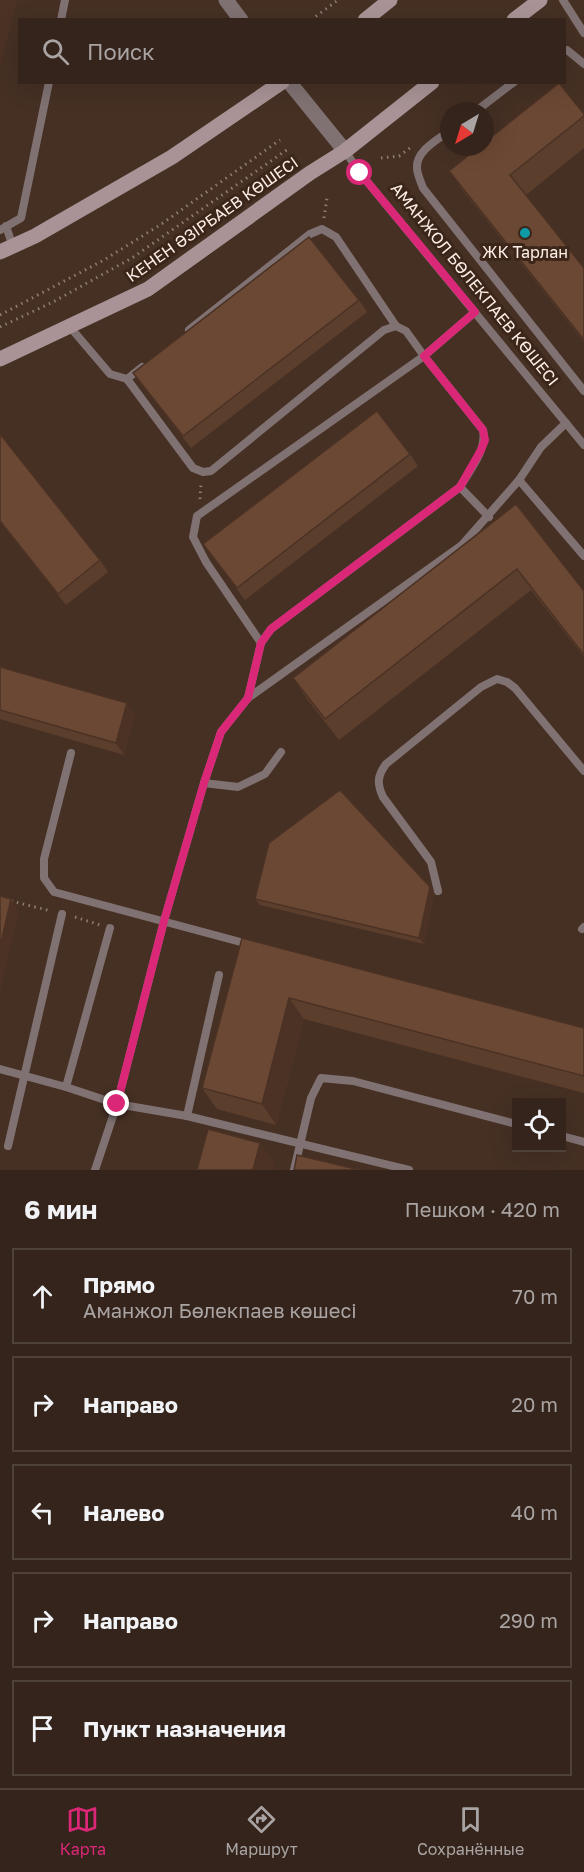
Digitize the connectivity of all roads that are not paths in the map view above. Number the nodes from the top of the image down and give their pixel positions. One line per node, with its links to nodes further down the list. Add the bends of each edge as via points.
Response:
1 (65, 0): 6 (lane)
2 (226, 0): 7 (street)
3 (390, 0): 8 (street)
4 (540, 0): 9 (street)
5 (563, 0): 10 (lane)
6 (61, 18)
7 (240, 18)
8 (368, 18)
9 (517, 18)
10 (584, 33)
11 (566, 50): 12 (lane)
12 (584, 64)
13 (48, 84): 21 (lane, via 21,218)
14 (279, 84): 22 (street, via 172,157)
15 (291, 84): 20 (street, АМАНЖОЛ БӨЛЕКПАЕВ КӨШЕСІ)
16 (429, 84): 20 (street, КЕНЕН ӘЗІРБАЕВ КӨШЕСІ)
17 (511, 84): 18 (lane)
18 (488, 102)
19 (440, 138): 31 (lane, via 419,159 417,168 423,188)
20 (345, 151): 23 (lane, АМАНЖОЛ БӨЛЕКПАЕВ КӨШЕСІ); 25 (street, КЕНЕН ӘЗІРБАЕВ КӨШЕСІ, via 148,289)
21 (3, 228): 22 (lane)
22 (7, 249)
23 (475, 312): 27 (lane); 32 (lane, АМАНЖОЛ БӨЛЕКПАЕВ КӨШЕСІ)
24 (396, 326): 26 (lane, via 336,237 322,229 310,234); 27 (lane, via 406,331); 30 (lane, via 384,330 211,471 193,468)
25 (70, 327): 28 (street, КЕНЕН ӘЗІРБАЕВ КӨШЕСІ); 30 (lane, via 110,374)
26 (182, 336)
27 (424, 356): 35 (lane, via 483,430 481,450); 38 (lane, via 197,516 193,537)
28 (0, 359)
29 (145, 364): 30 (lane)
30 (127, 379)
31 (584, 391)
32 (566, 423): 33 (lane, АМАНЖОЛ БӨЛЕКПАЕВ КӨШЕСІ); 34 (lane, via 541,447)
33 (583, 443)
34 (519, 480): 36 (lane); 37 (lane)
35 (460, 487): 36 (lane); 38 (lane, via 271,629)
36 (489, 517): 39 (lane, via 462,545)
37 (584, 556)
38 (261, 643): 39 (lane)
39 (248, 698): 43 (lane, via 221,732)
40 (281, 752): 43 (lane, via 265,774 238,787)
41 (71, 753): 46 (lane, via 44,859 44,878 54,892)
42 (584, 771): 44 (lane, via 515,688 497,679 481,687 386,764 378,779 383,798 431,862)
43 (204, 783): 46 (lane)
44 (438, 891)
45 (62, 914): 51 (lane)
46 (164, 921): 48 (lane); 53 (lane)
47 (110, 928): 52 (lane)
48 (254, 946)
49 (219, 975): 54 (lane)
50 (0, 1069): 51 (lane)
51 (23, 1075): 52 (lane); 59 (lane)
52 (66, 1087): 53 (lane)
53 (117, 1104): 54 (lane); 60 (lane)
54 (187, 1116): 58 (lane)
55 (512, 1123): 58 (lane, via 353,1081 321,1078 311,1098)
56 (566, 1137): 57 (lane)
57 (584, 1142)
58 (299, 1144): 61 (lane); 62 (lane)
59 (8, 1146)
60 (95, 1170)
61 (294, 1170)
62 (410, 1170)

